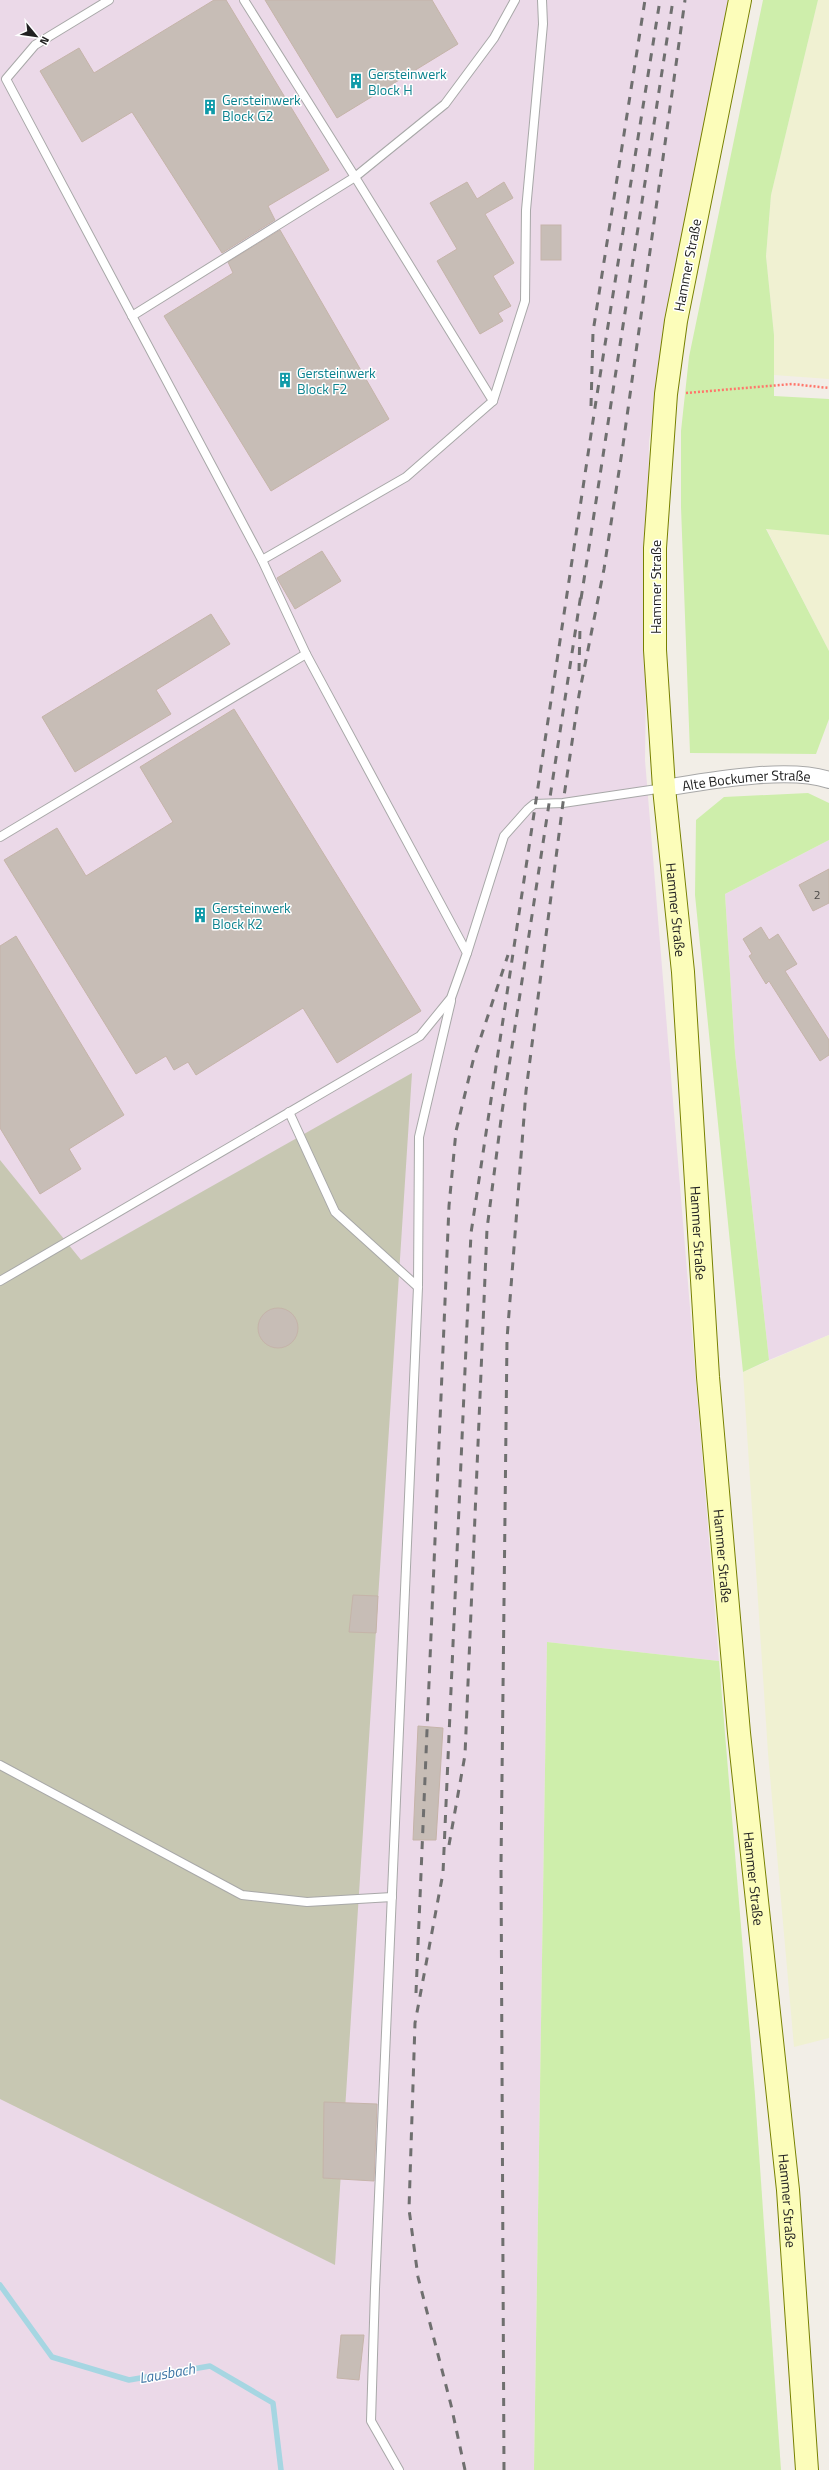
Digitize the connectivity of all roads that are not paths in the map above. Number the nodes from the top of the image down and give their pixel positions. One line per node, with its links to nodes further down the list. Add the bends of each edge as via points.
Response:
1 (109, 0): 6 (lane, via 35,45)
2 (244, 0): 7 (lane)
3 (516, 0): 7 (lane, via 494,38 445,104)
4 (542, 0): 9 (lane, via 543,24 526,210 525,301)
5 (740, 0): 13 (main road, Hammer Straße, via 676,321 666,394 655,548 655,650)
6 (3, 78): 8 (lane)
7 (355, 177): 8 (lane); 9 (lane)
8 (132, 316): 10 (lane)
9 (493, 401): 10 (lane, via 406,477)
10 (262, 560): 11 (lane)
11 (306, 654): 14 (lane); 15 (lane)
12 (829, 780): 13 (street, Alte Bockumer Straße, via 795,775 726,779)
13 (664, 788): 15 (lane, via 563,803 534,804 528,809 504,836); 23 (main road, Hammer Straße, via 683,972 708,1377 740,1733 788,2190)
14 (0, 837)
15 (467, 953): 16 (lane)
16 (451, 998): 17 (lane, via 420,1036); 19 (lane, via 419,1137)
17 (289, 1112): 18 (lane); 19 (lane, via 335,1212)
18 (0, 1281)
19 (418, 1287): 21 (lane)
20 (0, 1765): 21 (lane, via 242,1895 307,1902)
21 (392, 1897): 22 (lane, via 371,2421)
22 (399, 2470)
23 (806, 2470)

